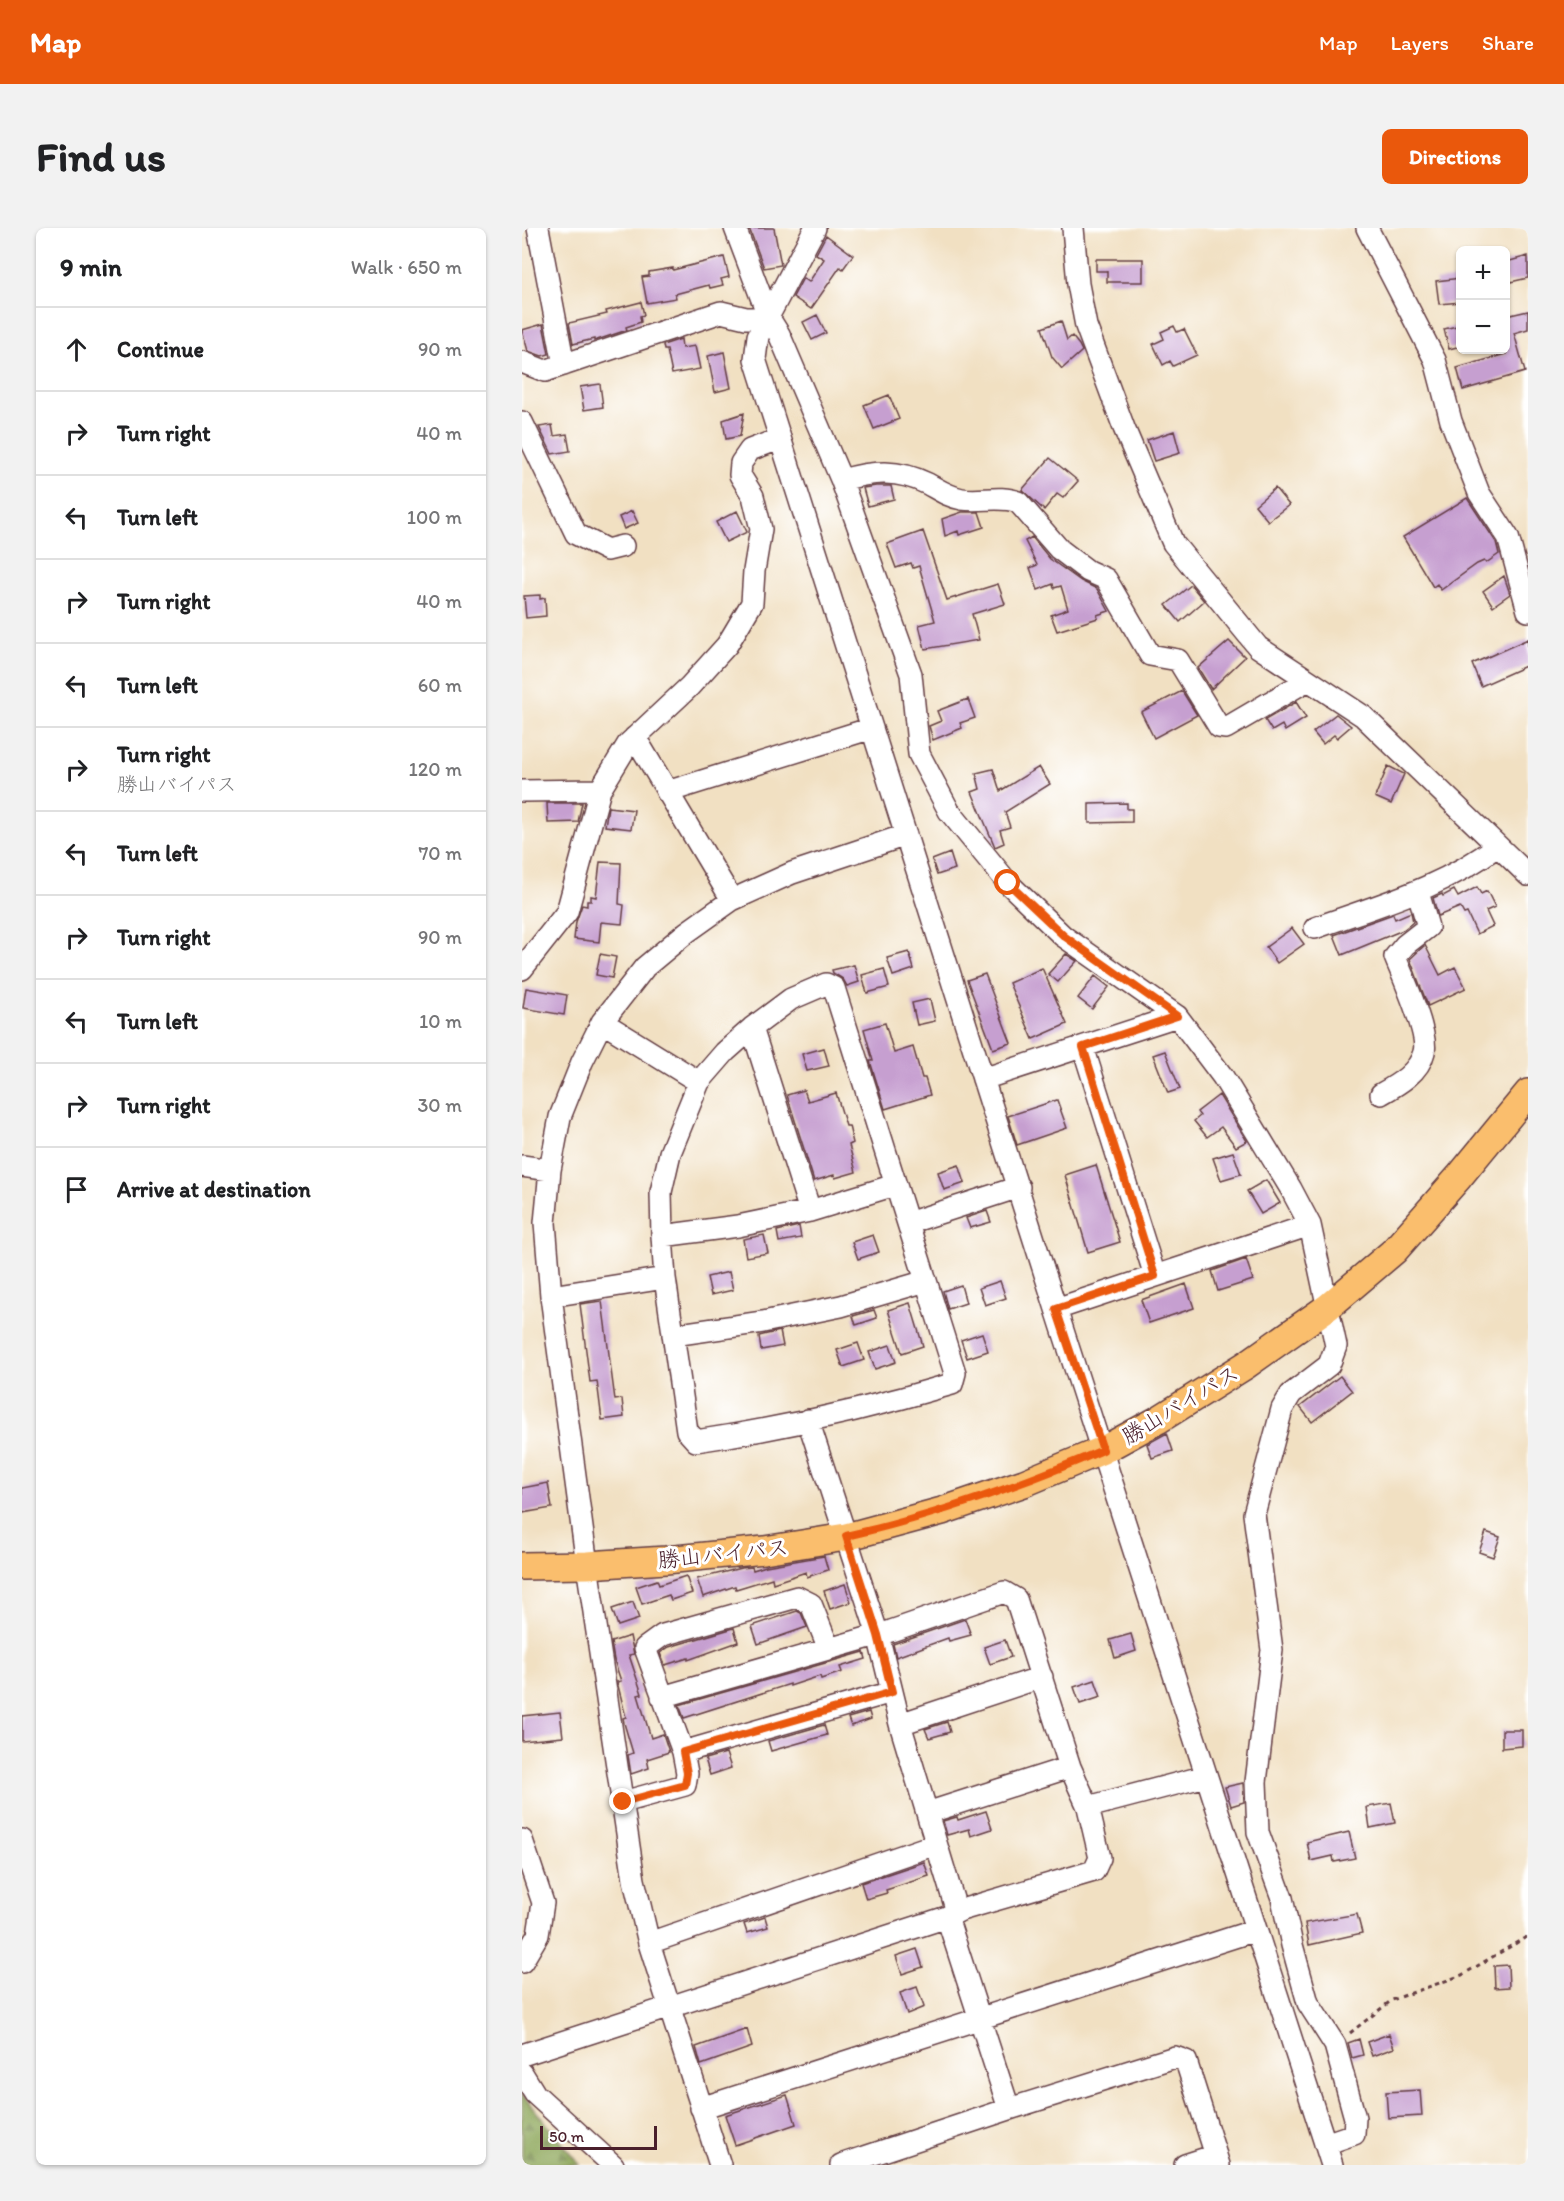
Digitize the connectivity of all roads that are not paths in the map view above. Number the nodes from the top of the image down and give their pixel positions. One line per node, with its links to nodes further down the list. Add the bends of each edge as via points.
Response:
1 (538, 228): 8 (street)
2 (735, 228): 6 (street)
3 (815, 228): 6 (street)
4 (1073, 228): 14 (street, via 1086,326 1173,543 1258,647)
5 (1367, 228): 13 (street, via 1435,360 1451,421 1479,493 1508,537)
6 (769, 318): 8 (street, via 721,312); 10 (street, via 758,336 755,359); 11 (street)
7 (522, 362): 8 (street, via 545,371)
8 (564, 365)
9 (522, 422): 12 (street, via 576,534 607,550)
10 (779, 439): 15 (street); 16 (street, via 750,450 741,463 740,475 753,496 761,529 752,603 727,645)
11 (842, 480): 14 (street, via 892,472 964,500 1018,502 1059,549 1106,579 1150,655 1178,660 1219,727 1226,728); 27 (street, via 911,674 919,754 949,810 1008,883 1064,936)
12 (623, 546)
13 (1528, 611)
14 (1308, 680): 21 (street, via 1363,716)
15 (872, 728): 19 (street); 20 (street)
16 (635, 737): 17 (street); 19 (street)
17 (600, 790): 18 (street); 26 (street, via 567,912)
18 (522, 791)
19 (667, 792): 24 (street)
20 (906, 835): 24 (street, via 792,873); 31 (street)
21 (1497, 846): 22 (street); 23 (street, via 1476,863)
22 (1528, 875)
23 (1418, 892): 25 (street); 34 (street, via 1428,927 1395,957 1415,1008 1424,1052 1416,1069)
24 (732, 900): 28 (street, via 645,968)
25 (1315, 928)
26 (522, 969)
27 (1177, 1016): 30 (street); 41 (street, via 1223,1077)
28 (602, 1022): 32 (street); 36 (street, via 560,1117)
29 (752, 1028): 32 (street, via 724,1052); 37 (street, via 791,999 825,984 834,988); 39 (street)
30 (1083, 1047): 31 (street); 43 (street)
31 (983, 1079): 38 (street)
32 (699, 1082): 42 (street, via 670,1153 661,1192)
33 (1528, 1092): 47 (main road, 勝山バイパス, via 1394,1251)
34 (1381, 1094)
35 (522, 1166): 36 (street)
36 (550, 1170): 46 (street, via 545,1223)
37 (895, 1185): 39 (street); 40 (street)
38 (1019, 1187): 40 (street); 48 (street)
39 (810, 1210): 42 (street, via 738,1226)
40 (908, 1223): 45 (street)
41 (1310, 1225): 43 (street); 47 (street)
42 (662, 1236): 44 (street)
43 (1155, 1276): 48 (street)
44 (665, 1278): 46 (street); 49 (street)
45 (926, 1281): 49 (street, via 841,1306); 50 (street, via 955,1373 952,1384)
46 (552, 1296): 53 (street)
47 (1328, 1306): 51 (main road, 勝山バイパス, via 1246,1365); 79 (street, via 1336,1346 1329,1365 1291,1394 1282,1409 1254,1514 1272,1650 1256,1782 1258,1832 1282,1898 1308,2003 1335,2045 1355,2118 1354,2134)
48 (1056, 1309): 51 (street)
49 (673, 1335): 50 (street, via 687,1431 696,1441)
50 (808, 1420): 52 (street)
51 (1103, 1450): 52 (main road, 勝山バイパス, via 952,1508); 63 (street)
52 (846, 1536): 53 (main road, 勝山バイパス, via 764,1550); 55 (street)
53 (588, 1565): 54 (main road, 勝山バイパス); 64 (street)
54 (522, 1566)
55 (878, 1635): 56 (street); 57 (street, via 1004,1592 1016,1599); 58 (street)
56 (829, 1649): 59 (street); 59 (street, via 811,1604 797,1597 663,1635 645,1648)
57 (1042, 1677): 60 (street); 62 (street)
58 (892, 1692): 60 (street); 61 (street)
59 (662, 1697): 61 (street)
60 (900, 1724): 66 (street)
61 (683, 1752): 64 (street, via 685,1785)
62 (1070, 1767): 65 (street); 66 (street)
63 (1206, 1776): 65 (street); 70 (street)
64 (623, 1802): 71 (street, via 634,1880)
65 (1088, 1808): 69 (street, via 1100,1858 1094,1870)
66 (927, 1813): 68 (street)
67 (522, 1840): 72 (street, via 543,1903 538,1935)
68 (936, 1845): 69 (street); 71 (street)
69 (952, 1915): 73 (street); 74 (street)
70 (1256, 1930): 74 (street); 79 (street)
71 (649, 1943): 73 (street)
72 (522, 1962)
73 (669, 2007): 75 (street); 77 (street)
74 (980, 2018): 77 (street); 78 (street)
75 (522, 2055)
76 (522, 2073): 81 (street, via 535,2094)
77 (701, 2108): 82 (street)
78 (1009, 2109): 80 (street, via 1175,2057 1186,2061); 83 (street)
79 (1325, 2144): 85 (street)
80 (1218, 2160): 84 (street)
81 (613, 2165)
82 (720, 2165)
83 (841, 2165)
84 (1185, 2165)
85 (1332, 2165)

